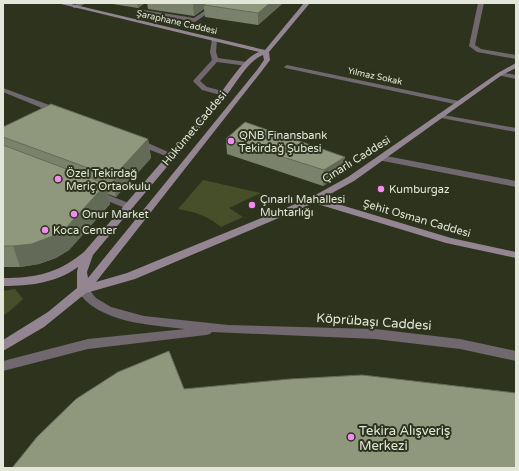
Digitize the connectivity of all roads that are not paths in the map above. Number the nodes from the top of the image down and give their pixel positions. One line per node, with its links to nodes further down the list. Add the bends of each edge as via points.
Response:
1 (60, 3): 6 (main road, Şaraphane Caddesi)
2 (83, 3): 6 (street)
3 (220, 3): 7 (street, via 195,20 138,11)
4 (308, 3): 9 (main road, Hükümet Caddesi)
5 (481, 3): 10 (street, via 472,46 479,51)
6 (75, 7): 8 (main road, Şaraphane Caddesi)
7 (145, 7)
8 (214, 40): 9 (main road, Şaraphane Caddesi); 11 (street)
9 (266, 52): 12 (main road, Hükümet Caddesi, via 254,56); 19 (main road, Hükümet Caddesi, via 266,62)
10 (516, 57)
11 (215, 60): 12 (street); 18 (street, via 196,81 207,90)
12 (247, 64): 18 (main road, Hükümet Caddesi)
13 (516, 66): 15 (main road, Çınarlı Caddesi)
14 (287, 67): 20 (street, Yılmaz Sokak)
15 (500, 74): 16 (street); 20 (main road, Çınarlı Caddesi)
16 (516, 77)
17 (3, 90): 21 (street)
18 (224, 94): 19 (main road); 25 (main road, Hükümet Caddesi)
19 (240, 96): 34 (main road, Hükümet Caddesi)
20 (459, 103): 22 (main road, Çınarlı Caddesi)
21 (62, 113)
22 (441, 116): 23 (street); 26 (main road, Çınarlı Caddesi)
23 (516, 130)
24 (128, 138): 25 (street)
25 (172, 155): 30 (main road, Hükümet Caddesi)
26 (381, 158): 27 (street); 29 (main road, Çınarlı Caddesi, via 351,179)
27 (516, 184)
28 (84, 188): 30 (street)
29 (313, 200): 32 (main road, Şehit Osman Caddesi, via 450,241); 34 (main road, Çınarlı Caddesi, via 130,276)
30 (128, 206): 31 (main road, Hükümet Caddesi)
31 (88, 254): 33 (main road, via 62,273 30,282); 34 (main road, Hükümet Caddesi, via 82,272)
32 (516, 255)
33 (3, 282)
34 (83, 290): 35 (street, Köprübaşı Caddesi, via 92,301 107,310 144,320); 36 (main road, Hükümet Caddesi, via 47,318)
35 (228, 330): 37 (street, Köprübaşı Caddesi, via 375,334 460,344); 38 (street, Köprübaşı Caddesi, via 88,344)
36 (3, 346)
37 (516, 356)
38 (3, 366)

